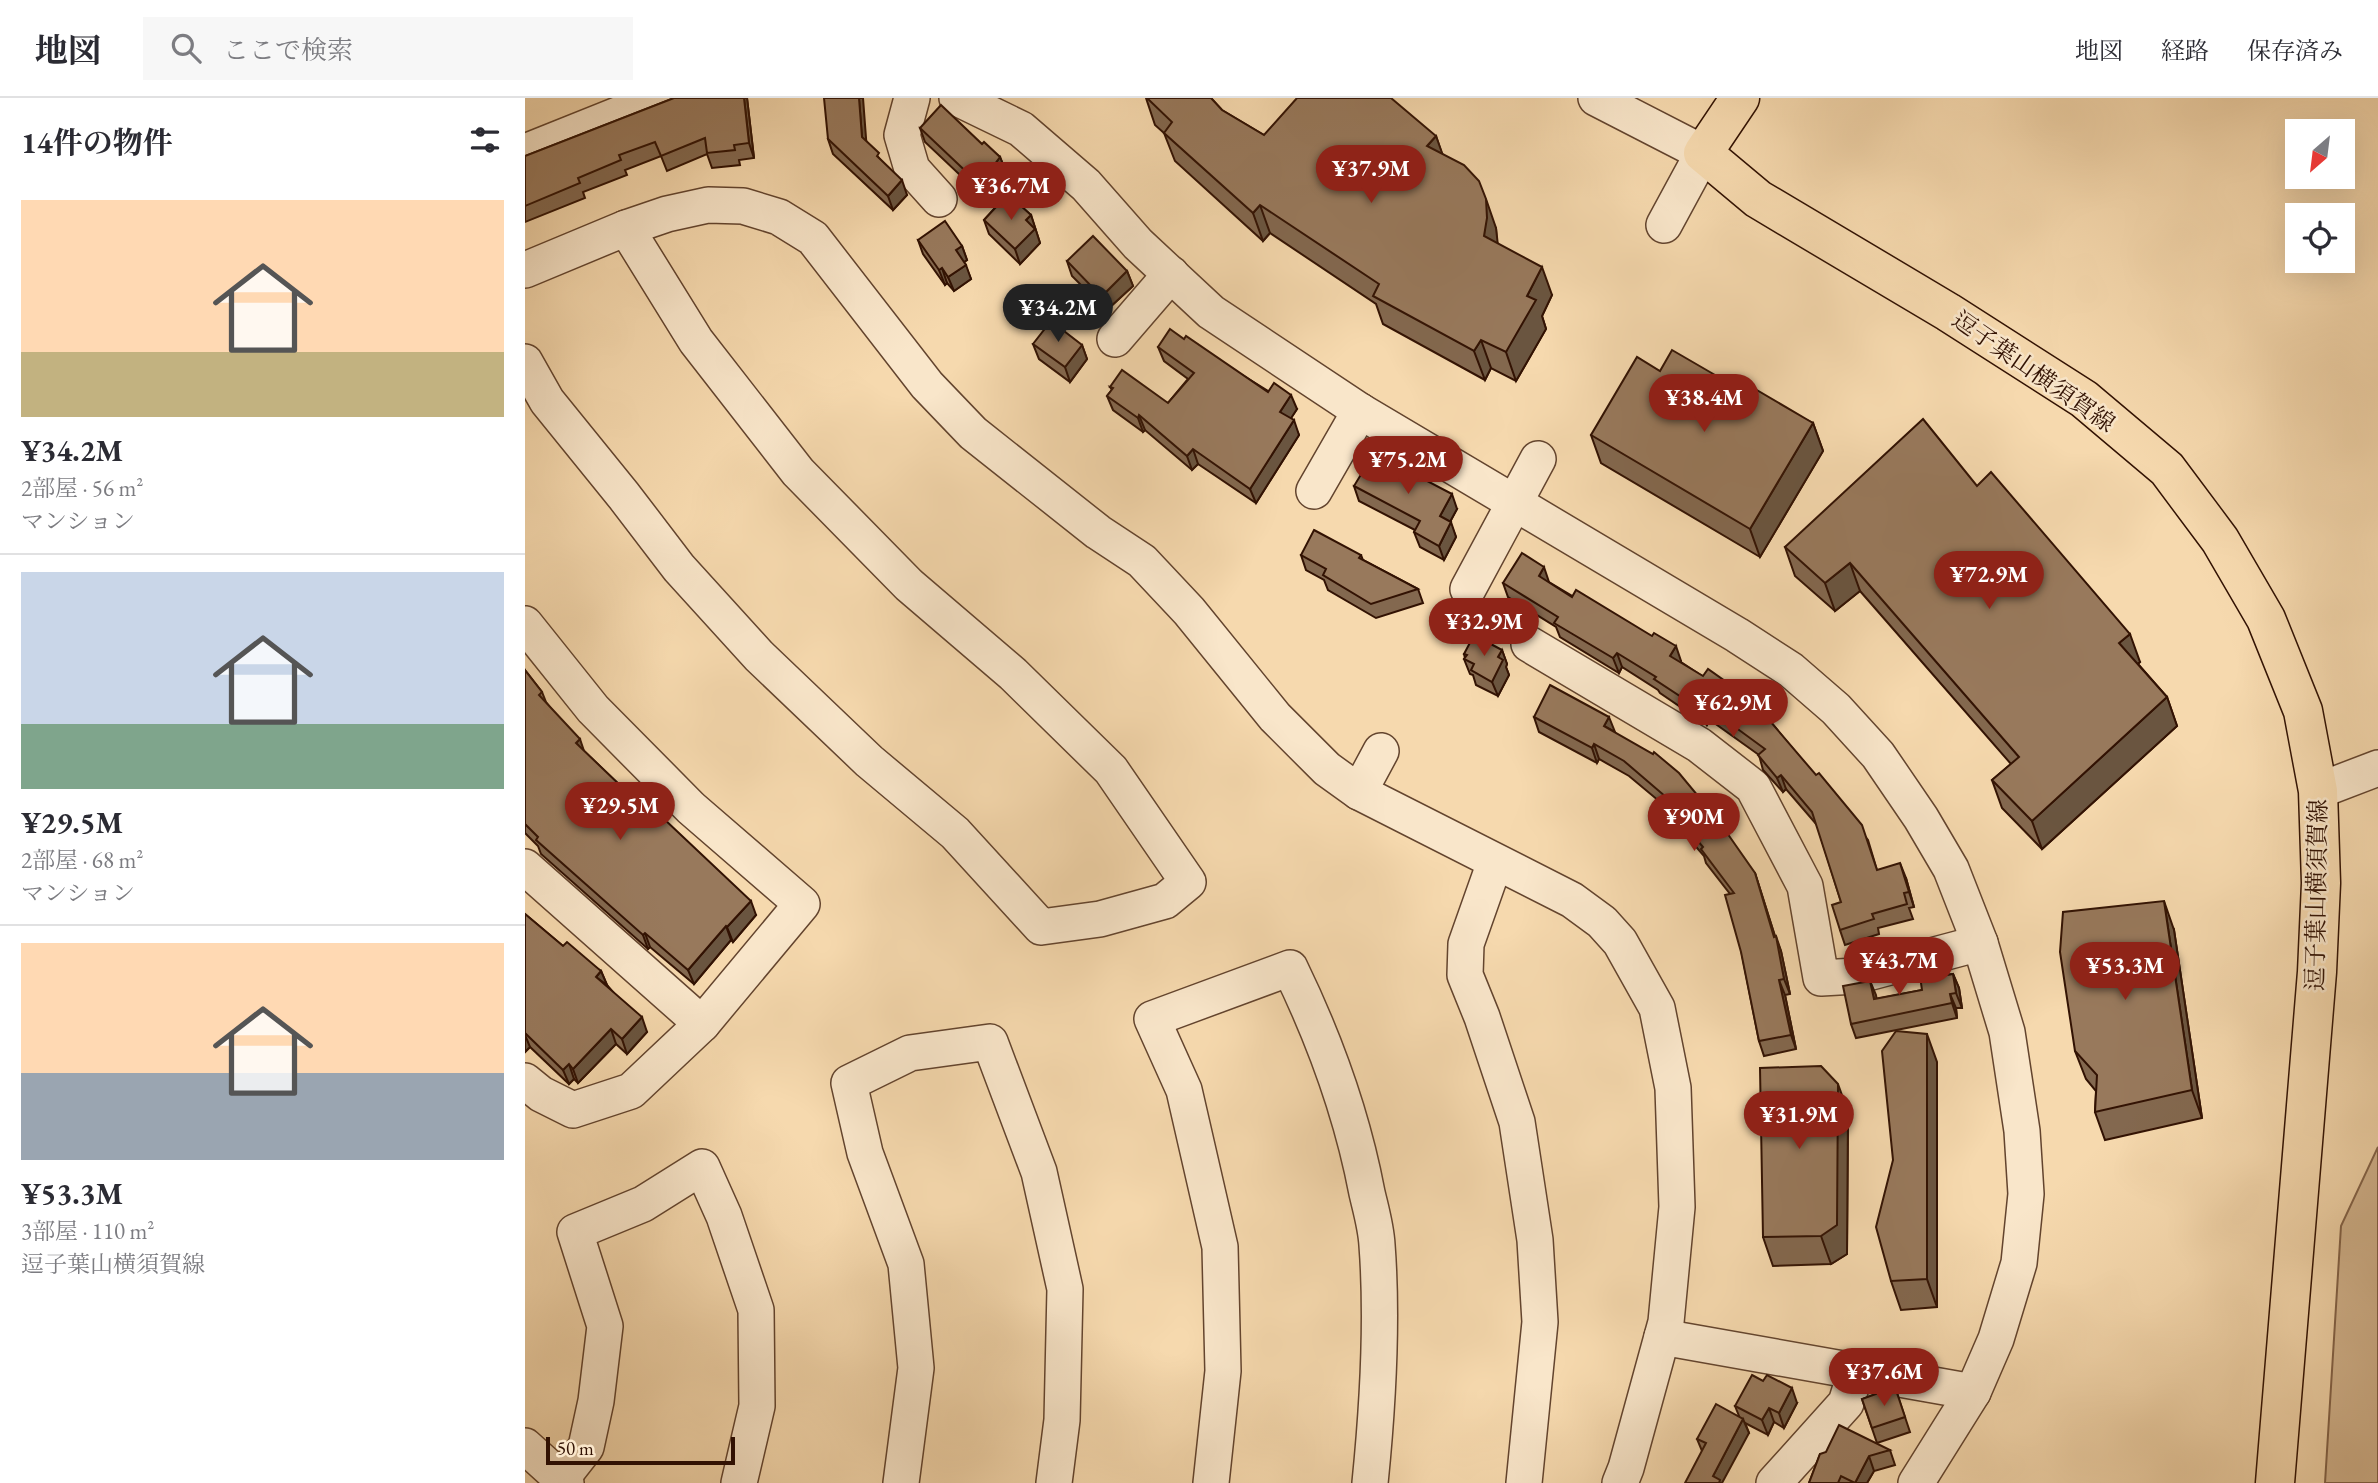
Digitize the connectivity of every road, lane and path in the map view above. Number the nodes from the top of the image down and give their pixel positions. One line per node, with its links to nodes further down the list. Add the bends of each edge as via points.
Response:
1 (660, 98): 6 (street)
2 (912, 98): 8 (street, via 902,135 912,169)
3 (957, 98): 12 (street, via 1021,129 1086,184)
4 (1596, 98): 7 (street)
5 (1740, 98): 7 (main road)
6 (525, 152)
7 (1703, 153): 9 (street); 24 (main road, 逗子葉山横須賀線, via 1758,199 2084,399 2167,469 2220,540 2266,619 2303,711)
8 (939, 199)
9 (1664, 225)
10 (626, 228): 11 (street); 14 (street, via 696,341 798,472 909,585 1013,674 1111,770 1188,882 1165,901 1100,919 1041,927 955,833 869,761 769,666 678,568 547,401); 25 (street, via 708,205 743,206 779,217 813,238 927,385 973,433 1142,561 1275,716 1327,769)
11 (525, 270)
12 (1171, 274): 13 (street); 15 (street, via 1211,312)
13 (1115, 339)
14 (525, 362)
15 (1360, 411): 17 (street); 18 (street)
16 (1538, 458): 18 (street)
17 (1314, 491)
18 (1515, 503): 19 (street); 28 (street, via 1748,642 1791,670 1836,709 1878,755 1921,818 1951,869)
19 (1468, 589)
20 (525, 624): 29 (street, via 602,719 691,808 802,904)
21 (1529, 644): 28 (street, via 1699,745 1753,786 1805,886 1821,978 1856,976)
22 (1381, 751): 25 (street)
23 (2378, 768): 24 (street)
24 (2318, 791): 45 (main road, 逗子葉山横須賀線, via 2321,883 2317,972)
25 (1359, 792): 26 (street)
26 (1495, 862): 31 (street, via 1572,900 1602,922 1620,943 1657,1008 1673,1088 1677,1207); 41 (street, via 1466,944 1465,975 1517,1122 1535,1240 1540,1322)
27 (525, 867): 29 (street)
28 (1980, 943): 33 (street, via 2007,1032 2026,1194 2019,1263 1996,1339)
29 (702, 1024): 30 (street, via 631,1091 573,1110)
30 (525, 1081)
31 (1662, 1337): 32 (street); 42 (street)
32 (1856, 1371): 33 (street); 43 (street, via 1846,1403)
33 (1973, 1392): 44 (street)
34 (525, 1446): 35 (street)
35 (563, 1481): 36 (street, via 586,1447 605,1325 575,1232 643,1204 702,1167 756,1310 757,1406)
36 (739, 1483)
37 (901, 1483): 38 (street, via 916,1368 906,1264 865,1153 849,1083 910,1053 991,1042 1039,1172 1065,1289 1062,1420)
38 (1054, 1483)
39 (1211, 1483): 40 (street, via 1223,1371 1220,1247 1184,1090 1152,1019 1290,968 1337,1076 1361,1159 1377,1243 1379,1392)
40 (1370, 1483)
41 (1524, 1483)
42 (1620, 1483)
43 (1774, 1483)
44 (1916, 1483)
45 (2275, 1483)

